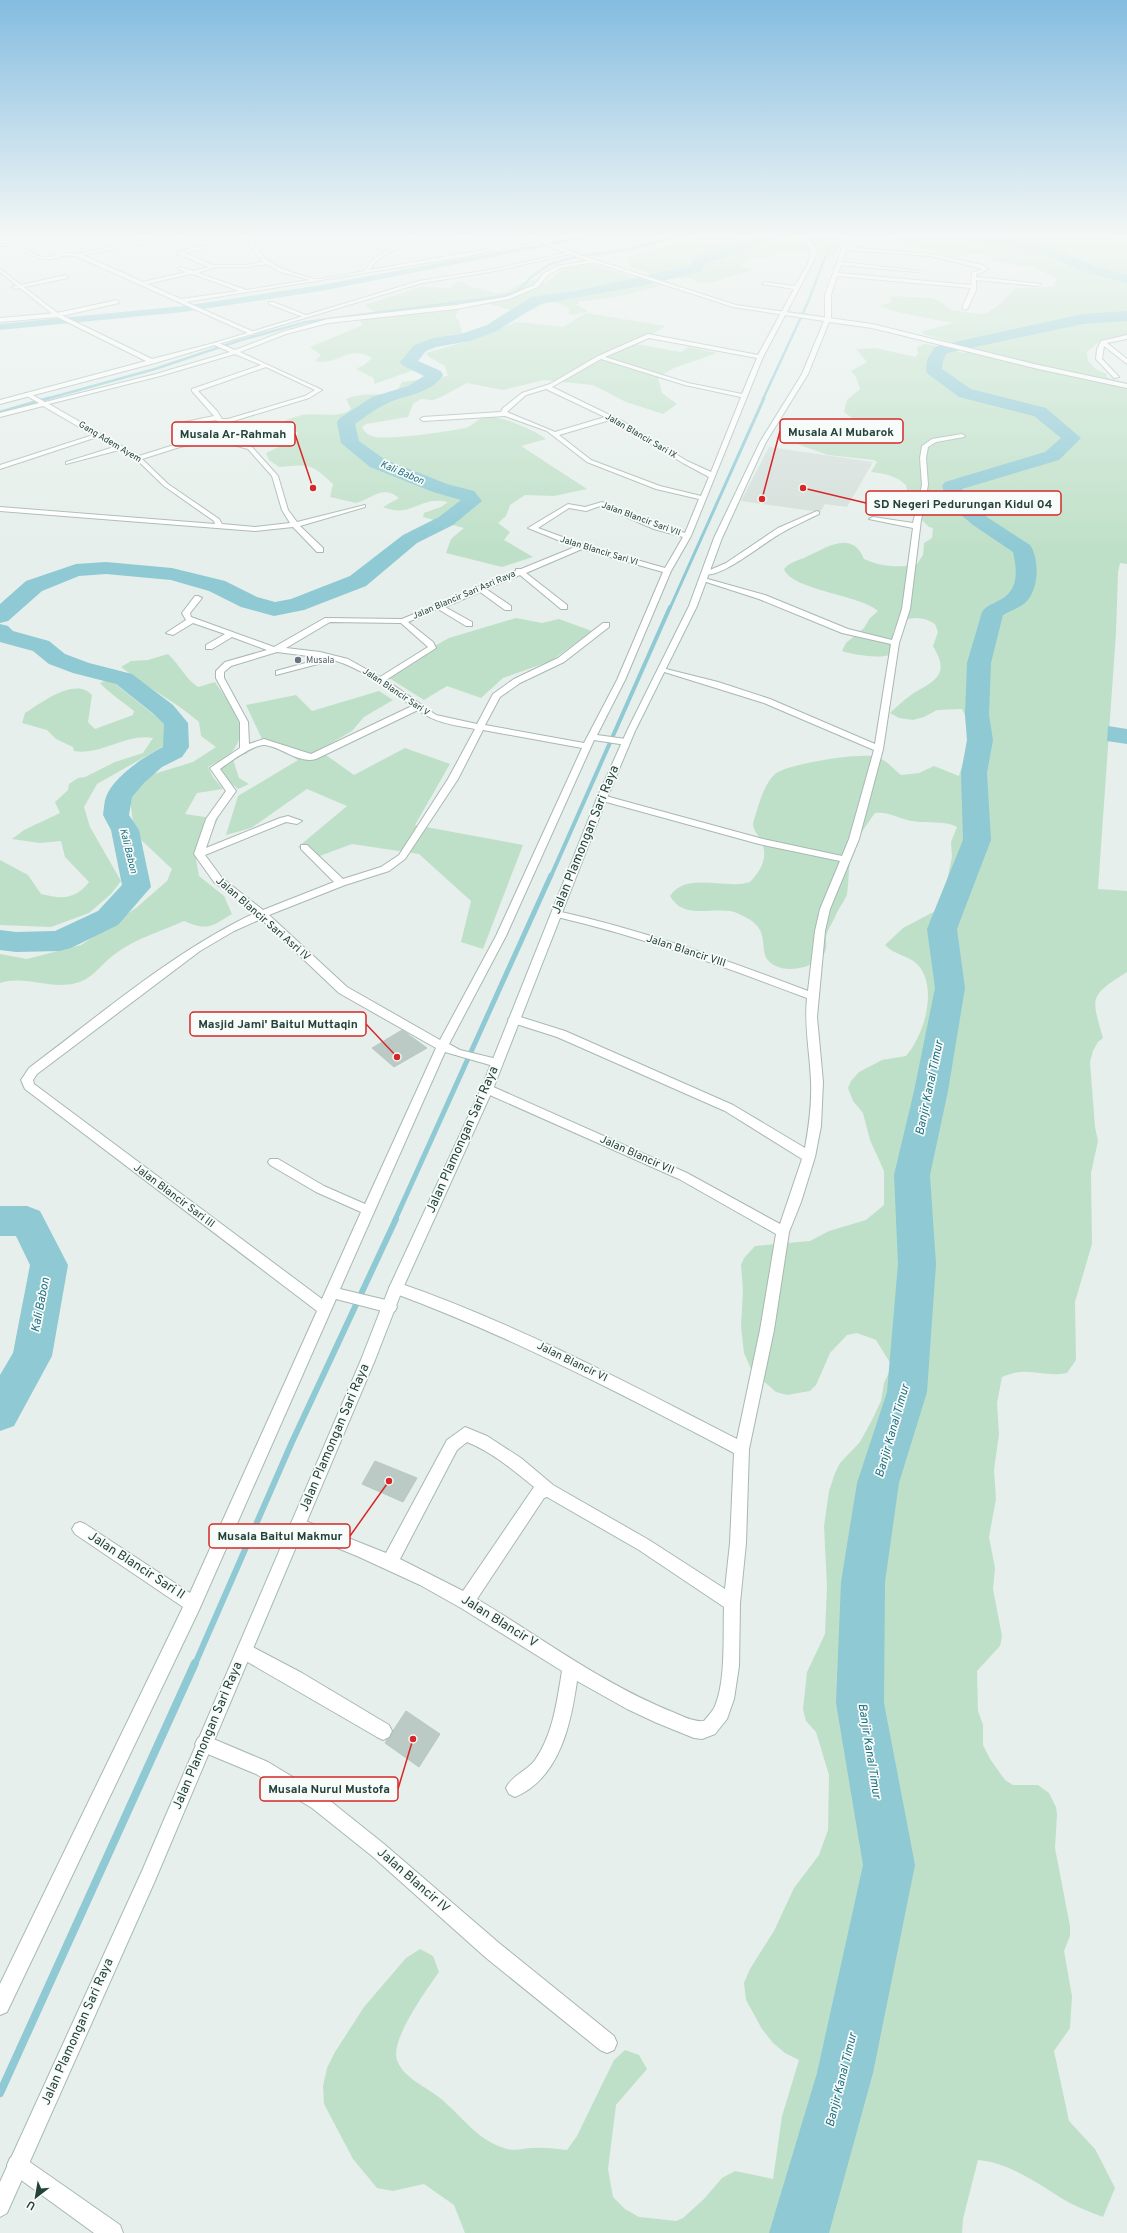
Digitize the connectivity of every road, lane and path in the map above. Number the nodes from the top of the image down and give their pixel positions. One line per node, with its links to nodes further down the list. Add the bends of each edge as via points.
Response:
1 (107, 341): 16 (street)
2 (229, 341): 11 (street)
3 (262, 341): 12 (street)
4 (636, 341): 13 (street)
5 (676, 341): 14 (street)
6 (770, 341): 14 (street)
7 (819, 341): 53 (street, Jalan Plamongan Sari Raya, via 805,374 763,442 718,538)
8 (936, 341): 19 (street)
9 (1107, 341): 10 (street)
10 (1103, 342): 15 (street, via 1098,351); 15 (street, via 1127,362)
11 (219, 345): 12 (street); 16 (street)
12 (234, 352): 17 (street); 24 (street, via 158,375)
13 (600, 357): 20 (street); 22 (street, via 687,384)
14 (760, 357): 22 (street)
15 (1099, 359): 18 (street)
16 (151, 362): 21 (street)
17 (267, 365): 27 (street, via 194,390 215,412); 27 (street, via 319,392 228,420 221,421)
18 (1116, 377)
19 (1127, 386)
20 (547, 387): 25 (street, via 524,394 505,409); 28 (street, Jalan Blancir Sari IX)
21 (30, 396): 23 (street); 24 (street, Gang Adem Ayem)
22 (743, 396): 38 (street)
23 (0, 403)
24 (43, 404): 26 (street); 32 (street, Gang Adem Ayem)
25 (506, 414): 29 (street); 31 (street)
26 (0, 415)
27 (217, 418): 30 (street)
28 (610, 418): 31 (street); 38 (street, Jalan Blancir Sari IX)
29 (423, 419)
30 (188, 422)
31 (555, 434): 39 (street, via 590,461 658,488)
32 (98, 435): 34 (street, Gang Adem Ayem); 37 (street)
33 (962, 436): 46 (street, via 934,440 925,446 925,485)
34 (121, 447): 35 (street, Gang Adem Ayem); 36 (street)
35 (138, 458): 44 (street, via 179,445 209,440 243,445 250,448 275,476 285,510); 45 (street, Gang Adem Ayem, via 166,485 218,520)
36 (68, 463)
37 (0, 467)
38 (713, 476): 39 (street)
39 (702, 498): 48 (street)
40 (363, 506): 44 (street)
41 (0, 509): 45 (street)
42 (816, 513): 53 (street, via 791,524 728,566)
43 (873, 519): 46 (street)
44 (295, 525): 45 (street, via 255,529); 50 (street)
45 (219, 526)
46 (916, 526): 65 (street, via 906,609)
47 (532, 529): 48 (street, Jalan Blancir Sari VII, via 568,506 586,509 600,504); 49 (street, Jalan Blancir Sari VI)
48 (687, 536): 52 (street)
49 (581, 546): 51 (street, Jalan Blancir Sari Asri Raya); 52 (street, Jalan Blancir Sari VI)
50 (320, 550)
51 (520, 571): 54 (street, Jalan Blancir Sari Asri Raya); 57 (street)
52 (667, 571): 75 (street, via 621,680)
53 (706, 576): 65 (street, via 845,631); 69 (street, Jalan Plamongan Sari Raya)
54 (480, 588): 56 (street, Jalan Blancir Sari Asri Raya); 58 (street)
55 (198, 598): 59 (street, via 186,613)
56 (438, 606): 60 (street, Jalan Blancir Sari Asri Raya); 61 (street)
57 (564, 607)
58 (508, 608)
59 (192, 620): 63 (street); 64 (street, Jalan Blancir Sari V)
60 (403, 621): 67 (street, Jalan Blancir Sari Asri Raya, via 328,620); 71 (street, via 432,648)
61 (469, 624)
62 (606, 625): 73 (street, via 561,660 517,681 496,696)
63 (170, 633)
64 (231, 634): 66 (street); 67 (street, Jalan Blancir Sari V)
65 (895, 643): 77 (street)
66 (209, 647)
67 (278, 649): 68 (street, Jalan Blancir Sari V); 76 (street, via 228,664 220,671 220,678 244,722)
68 (335, 658): 70 (street); 71 (street, Jalan Blancir Sari V)
69 (662, 670): 74 (street, Jalan Plamongan Sari Raya); 77 (street, via 707,681 800,714)
70 (279, 673)
71 (380, 680): 72 (street, Jalan Blancir Sari V)
72 (418, 707): 73 (street, Jalan Blancir Sari V, via 442,720); 76 (street, via 313,757 306,757 264,742)
73 (480, 728): 75 (street, Jalan Blancir Sari V); 83 (street, via 453,779 402,857 385,869)
74 (626, 738): 75 (street, Jalan Blancir Sari V); 78 (street, Jalan Plamongan Sari Raya)
75 (589, 742): 88 (street, via 501,936)
76 (244, 749): 81 (street, via 215,768 231,791 211,820)
77 (879, 749): 82 (street, via 854,839)
78 (602, 798): 82 (street, via 762,842); 85 (street, Jalan Plamongan Sari Raya)
79 (297, 822): 81 (street, via 283,820)
80 (304, 847): 83 (street)
81 (199, 854): 84 (street, Jalan Blancir Sari Asri IV, via 208,870 218,880)
82 (844, 859): 86 (street, via 825,909)
83 (341, 883): 84 (street)
84 (262, 914): 88 (street, Jalan Blancir Sari Asri IV, via 343,990); 98 (street, Jalan Blancir Sari III, via 196,949 33,1071 27,1080 29,1086)
85 (557, 914): 86 (street, Jalan Blancir VIII, via 611,926 713,959); 87 (street, Jalan Plamongan Sari Raya)
86 (812, 996): 91 (street, via 811,1026 817,1082 815,1126)
87 (514, 1018): 89 (street, Jalan Plamongan Sari Raya); 91 (street, via 561,1034 729,1108)
88 (442, 1046): 89 (street, Jalan Blancir Sari Asri IV); 93 (street)
89 (491, 1062): 90 (street, Jalan Plamongan Sari Raya)
90 (486, 1089): 94 (street, Jalan Blancir VII, via 683,1176); 95 (street, Jalan Plamongan Sari Raya)
91 (808, 1157): 94 (street)
92 (274, 1162): 93 (street, via 331,1196)
93 (369, 1210): 96 (street)
94 (783, 1232): 99 (street, via 767,1330)
95 (396, 1288): 97 (street, Jalan Plamongan Sari Raya); 99 (street, Jalan Blancir VI, via 457,1310 557,1354)
96 (333, 1292): 97 (street); 98 (street)
97 (384, 1305): 101 (street, Jalan Plamongan Sari Raya)
98 (325, 1309): 106 (street)
99 (742, 1449): 105 (street, via 738,1543)
100 (548, 1490): 103 (street, via 516,1463 482,1441 465,1434 452,1445); 104 (street, via 540,1491); 105 (street, via 644,1545)
101 (298, 1525): 103 (street, Jalan Blancir V); 107 (street, Jalan Plamongan Sari Raya)
102 (80, 1529): 106 (street, Jalan Blancir Sari II)
103 (390, 1562): 104 (street, Jalan Blancir V, via 422,1576)
104 (466, 1601): 108 (street, Jalan Blancir V)
105 (732, 1603): 108 (street, Jalan Blancir V, via 731,1666 726,1699 721,1713 709,1728 694,1729 630,1703)
106 (193, 1604): 112 (street)
107 (245, 1651): 109 (street); 110 (street, Jalan Plamongan Sari Raya)
108 (571, 1669): 111 (street, via 563,1718 550,1750 534,1775 526,1783)
109 (384, 1731)
110 (204, 1744): 113 (street, Jalan Blancir IV, via 262,1768 318,1802 378,1850 492,1950); 114 (street, Jalan Plamongan Sari Raya, via 148,1877)
111 (515, 1788)
112 (0, 2005)
113 (607, 2043)
114 (17, 2165): 115 (street, Jalan Plamongan Sari Raya); 116 (street)
115 (0, 2206)
116 (112, 2233)

